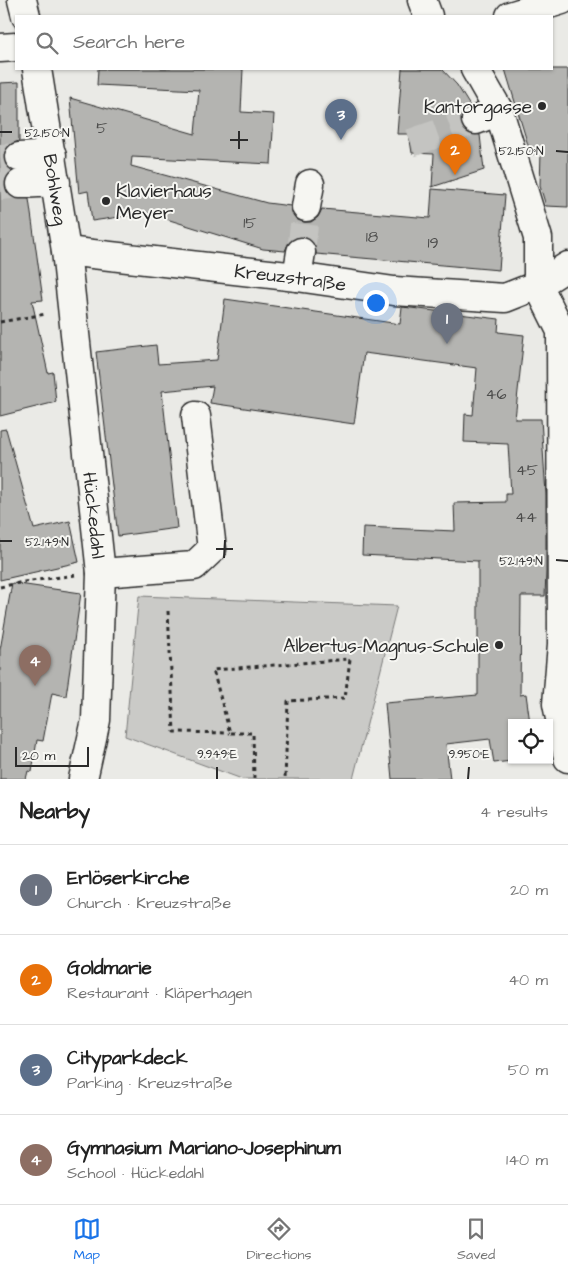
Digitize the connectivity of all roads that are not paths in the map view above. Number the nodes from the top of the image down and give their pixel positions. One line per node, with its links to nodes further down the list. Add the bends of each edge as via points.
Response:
1 (22, 0): 4 (street)
2 (422, 0): 5 (street)
3 (562, 0): 6 (street)
4 (26, 15)
5 (428, 15)
6 (513, 15)
7 (15, 47): 8 (street)
8 (0, 48)
9 (37, 70): 11 (street, Bohlweg)
10 (475, 70): 17 (street, via 487,115 538,238)
11 (52, 155): 12 (street); 13 (street, Bohlweg)
12 (19, 157)
13 (56, 182): 14 (street); 15 (street, Bohlweg)
14 (20, 184)
15 (66, 252): 17 (street, Kreuzstraße, via 299,264 394,291 505,298); 19 (street, Hückedahl)
16 (568, 266): 17 (street, Kreuzstraße)
17 (538, 285): 20 (street, via 561,330 562,644 557,704)
18 (196, 416): 19 (street, via 212,549 194,566)
19 (101, 573): 21 (street, Hückedahl, via 96,720)
20 (568, 758)
21 (83, 779)

